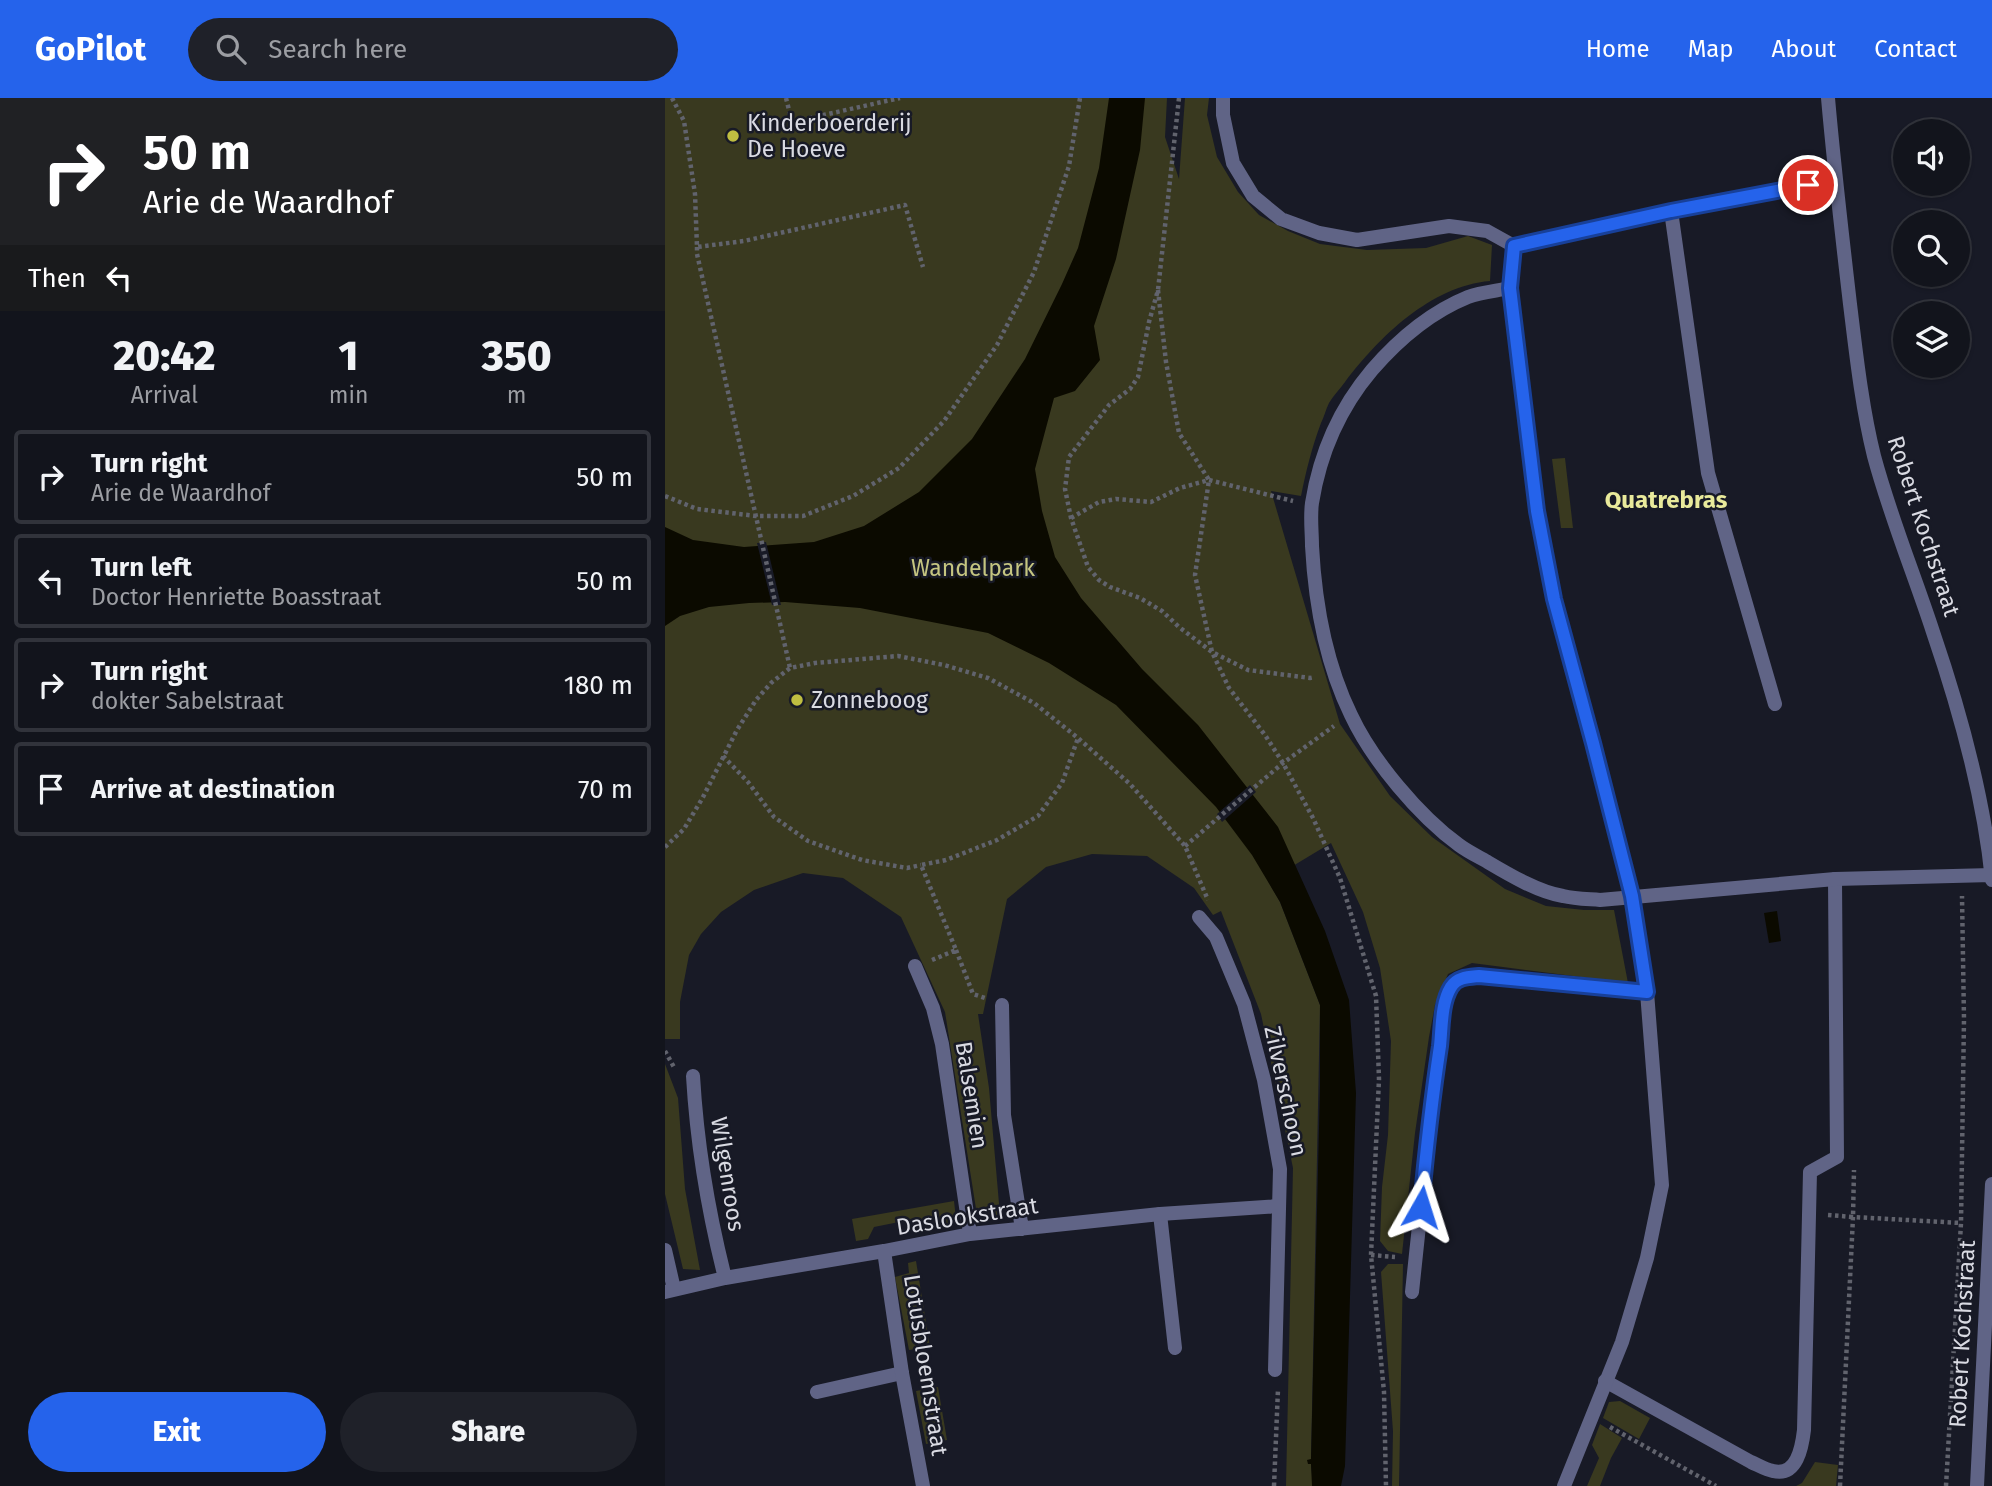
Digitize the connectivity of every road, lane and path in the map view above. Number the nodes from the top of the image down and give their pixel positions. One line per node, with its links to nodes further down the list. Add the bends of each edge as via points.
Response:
1 (672, 98): 11 (path, via 684,121)
2 (786, 98): 3 (path, via 792,122)
3 (900, 98)
4 (1080, 98): 18 (path, via 1069,166 1034,272 996,345 944,421 899,468 853,496 803,516)
5 (1179, 98): 14 (path)
6 (1223, 98): 10 (street, via 1233,163 1254,196 1281,219 1357,240 1448,226 1487,231)
7 (1828, 98): 8 (street, Robert Kochstraat)
8 (1835, 179): 9 (street); 32 (street, Robert Kochstraat, via 1874,455 1964,736)
9 (1671, 211): 10 (street); 23 (street, via 1708,473)
10 (1514, 246): 13 (street)
11 (697, 247): 12 (path, via 905,205); 18 (path)
12 (923, 267)
13 (1510, 288): 17 (street, via 1469,297 1431,317 1390,349 1336,422); 35 (street, via 1535,497 1554,599)
14 (1159, 290): 15 (path, via 1179,433); 19 (path, via 1138,377 1109,405 1069,457 1065,489)
15 (1209, 480): 17 (path); 19 (path, via 1151,502 1099,502); 20 (path, via 1195,575)
16 (665, 496): 18 (path, via 697,509)
17 (1312, 505): 22 (street, via 1314,571)
18 (756, 516): 21 (path)
19 (1071, 519): 20 (path, via 1088,567 1099,580 1162,611)
20 (1212, 652): 22 (path, via 1248,670 1310,678); 27 (path, via 1229,688)
21 (790, 668): 25 (path, via 898,656 944,665 988,678 1034,703); 26 (path, via 756,700)
22 (1335, 673): 24 (street)
23 (1775, 704)
24 (1351, 714): 27 (path); 35 (street, via 1408,796 1459,845 1497,868 1562,896 1600,900)
25 (1078, 738): 28 (path, via 1130,784); 30 (path, via 1062,783 1038,816 997,840)
26 (723, 756): 29 (path, via 684,829); 30 (path, via 774,817 808,841 862,860 907,868)
27 (1283, 763): 28 (path); 62 (path, via 1340,878 1375,996 1379,1079 1371,1255 1384,1392)
28 (1185, 846): 36 (path, via 1208,900)
29 (665, 847)
30 (921, 865): 37 (path)
31 (1962, 875): 32 (street); 33 (street); 45 (path)
32 (1992, 875): 34 (street, Robert Kochstraat)
33 (1835, 879): 35 (street); 56 (street, via 1837,1157 1810,1172 1801,1451 1787,1471 1775,1472)
34 (1992, 880)
35 (1632, 896): 39 (street)
36 (1199, 917): 43 (street, Zilverschoon, via 1216,937 1244,1004 1280,1169)
37 (956, 950): 38 (path); 40 (path, via 974,993)
38 (915, 966): 47 (street, Balsemien, via 942,1044)
39 (1647, 992): 52 (street, via 1479,976 1452,985 1446,998 1432,1103); 56 (street, via 1662,1185 1647,1258)
40 (1002, 1005): 46 (street, Balsemien, via 1004,1115)
41 (693, 1076): 50 (street, Wilgenroos, via 710,1219)
42 (1992, 1184): 58 (street, Robert Kochstraat)
43 (1278, 1206): 44 (street, Daslookstraat); 54 (street, Zilverschoon)
44 (1160, 1214): 46 (street, Daslookstraat); 53 (street)
45 (1961, 1223): 65 (path, via 1853,1217); 66 (path)
46 (1022, 1229): 47 (street, Daslookstraat)
47 (970, 1234): 49 (street, Daslookstraat)
48 (665, 1250): 51 (street)
49 (884, 1251): 50 (street, Daslookstraat); 55 (street, Lotusbloemstraat)
50 (725, 1278): 51 (street, Daslookstraat)
51 (669, 1290)
52 (1412, 1292)
53 (1175, 1348)
54 (1275, 1370): 61 (path)
55 (902, 1373): 57 (street); 60 (street, Lotusbloemstraat)
56 (1605, 1381): 59 (street)
57 (817, 1392)
58 (1987, 1396): 67 (street, Robert Kochstraat)
59 (1591, 1416): 63 (street); 64 (path)
60 (923, 1486)
61 (1274, 1486)
62 (1386, 1486)
63 (1564, 1486)
64 (1716, 1486)
65 (1840, 1486)
66 (1946, 1486)
67 (1977, 1486)

